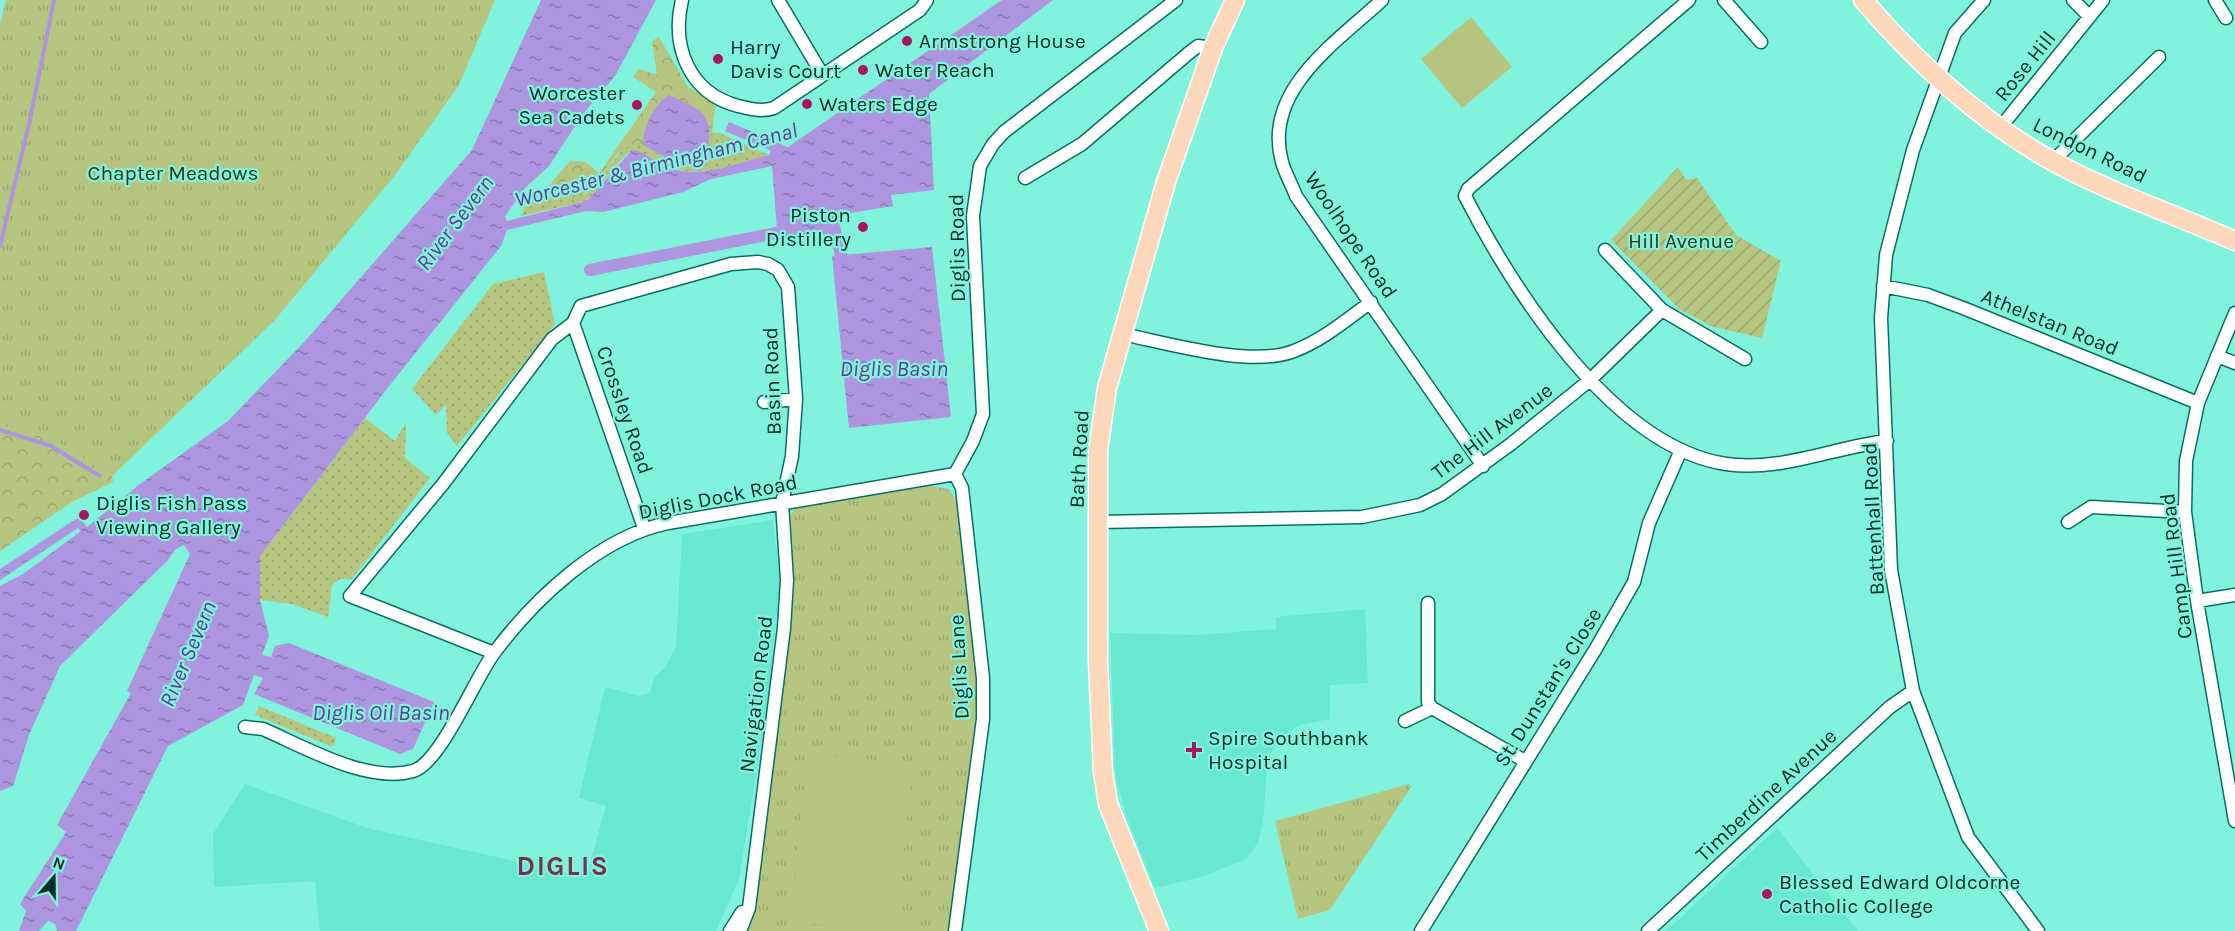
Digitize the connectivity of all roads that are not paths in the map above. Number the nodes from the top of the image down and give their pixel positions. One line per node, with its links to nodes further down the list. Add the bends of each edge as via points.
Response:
1 (682, 0): 19 (street, via 678,36 681,53 703,89 724,102 762,111 774,108)
2 (778, 0): 19 (street)
3 (927, 0): 19 (street, via 920,10)
4 (1176, 0): 42 (street, Diglis Road, via 1004,132 980,166 973,216 983,414)
5 (1235, 0): 17 (main road, Bath Road)
6 (1382, 0): 27 (street, Woolhope Road, via 1303,73 1284,106 1279,128 1281,161 1296,196)
7 (1689, 0): 35 (street, via 1468,189 1465,196 1505,266)
8 (1724, 0): 16 (street)
9 (1863, 0): 20 (main road, London Road)
10 (1984, 0): 20 (street, Battenhall Road, via 1954,33)
11 (2073, 0): 14 (street)
12 (2103, 0): 14 (street, Rose Hill)
13 (2215, 0): 15 (street)
14 (2089, 16): 21 (street, Rose Hill)
15 (2226, 18)
16 (1761, 42)
17 (1213, 48): 23 (street, via 1198,46 1083,144); 31 (main road, Bath Road, via 1166,182)
18 (2158, 57): 22 (street)
19 (822, 74)
20 (1940, 79): 21 (main road, London Road); 26 (street, Battenhall Road, via 1925,110 1895,213)
21 (2000, 128): 22 (main road, London Road)
22 (2053, 161): 24 (main road, London Road)
23 (1025, 178)
24 (2235, 241)
25 (1605, 250): 28 (street)
26 (1883, 286): 38 (street, Athelstan Road, via 1964,308); 39 (street, Battenhall Road)
27 (1371, 302): 31 (street, via 1319,340 1291,352 1264,357 1242,357); 41 (street, Woolhope Road)
28 (1662, 310): 33 (street); 35 (street, The Hill Avenue)
29 (2235, 314): 32 (street, Camp Hill Road)
30 (573, 323): 36 (street, Basin Road, via 581,306 731,264 768,264 778,270 788,287); 47 (street, Crossley Road); 51 (street, via 552,339 443,484 350,596)
31 (1122, 334): 45 (main road, Bath Road, via 1107,388 1098,450)
32 (2217, 356): 34 (street); 38 (street, Camp Hill Road)
33 (1745, 359)
34 (2235, 363)
35 (1590, 380): 40 (street, via 1647,432); 41 (street, The Hill Avenue)
36 (796, 399): 37 (street); 43 (street, Basin Road, via 792,456)
37 (764, 402)
38 (2198, 403): 44 (street, Camp Hill Road, via 2186,461)
39 (1887, 441): 40 (street, via 1776,463 1727,464); 52 (street, Battenhall Road, via 1891,570)
40 (1681, 450): 56 (street, St. Dunstan's Close, via 1649,523 1634,582)
41 (1483, 466): 45 (street, The Hill Avenue, via 1420,505 1362,517)
42 (955, 474): 43 (street, Diglis Dock Road); 62 (street, Diglis Lane, via 962,488 983,709)
43 (782, 503): 47 (street, Diglis Dock Road); 59 (street, Navigation Road, via 787,580 784,628)
44 (2185, 512): 46 (street, via 2091,507); 49 (street, Camp Hill Road)
45 (1098, 522): 63 (main road, Bath Road, via 1103,772 1108,804)
46 (2068, 522)
47 (644, 528): 51 (street, Diglis Dock Road, via 561,580)
48 (2235, 595): 49 (street)
49 (2197, 601): 57 (street, Camp Hill Road)
50 (1428, 603): 53 (street, via 1428,702)
51 (494, 654): 55 (street, Diglis Dock Road, via 436,753 415,771 386,774 362,770 263,729)
52 (1912, 691): 65 (street, Timberdine Avenue); 66 (street, Battenhall Road, via 1968,837)
53 (1432, 708): 54 (street); 56 (street)
54 (1405, 721)
55 (245, 727)
56 (1525, 762): 64 (street, St. Dunstan's Close)
57 (2232, 782): 58 (street, Camp Hill Road)
58 (2235, 820)
59 (752, 889): 60 (street, Navigation Road); 61 (street, Navigation Road)
60 (730, 931)
61 (740, 931)
62 (955, 931)
63 (1159, 931)
64 (1422, 931)
65 (1648, 931)
66 (2038, 931)

